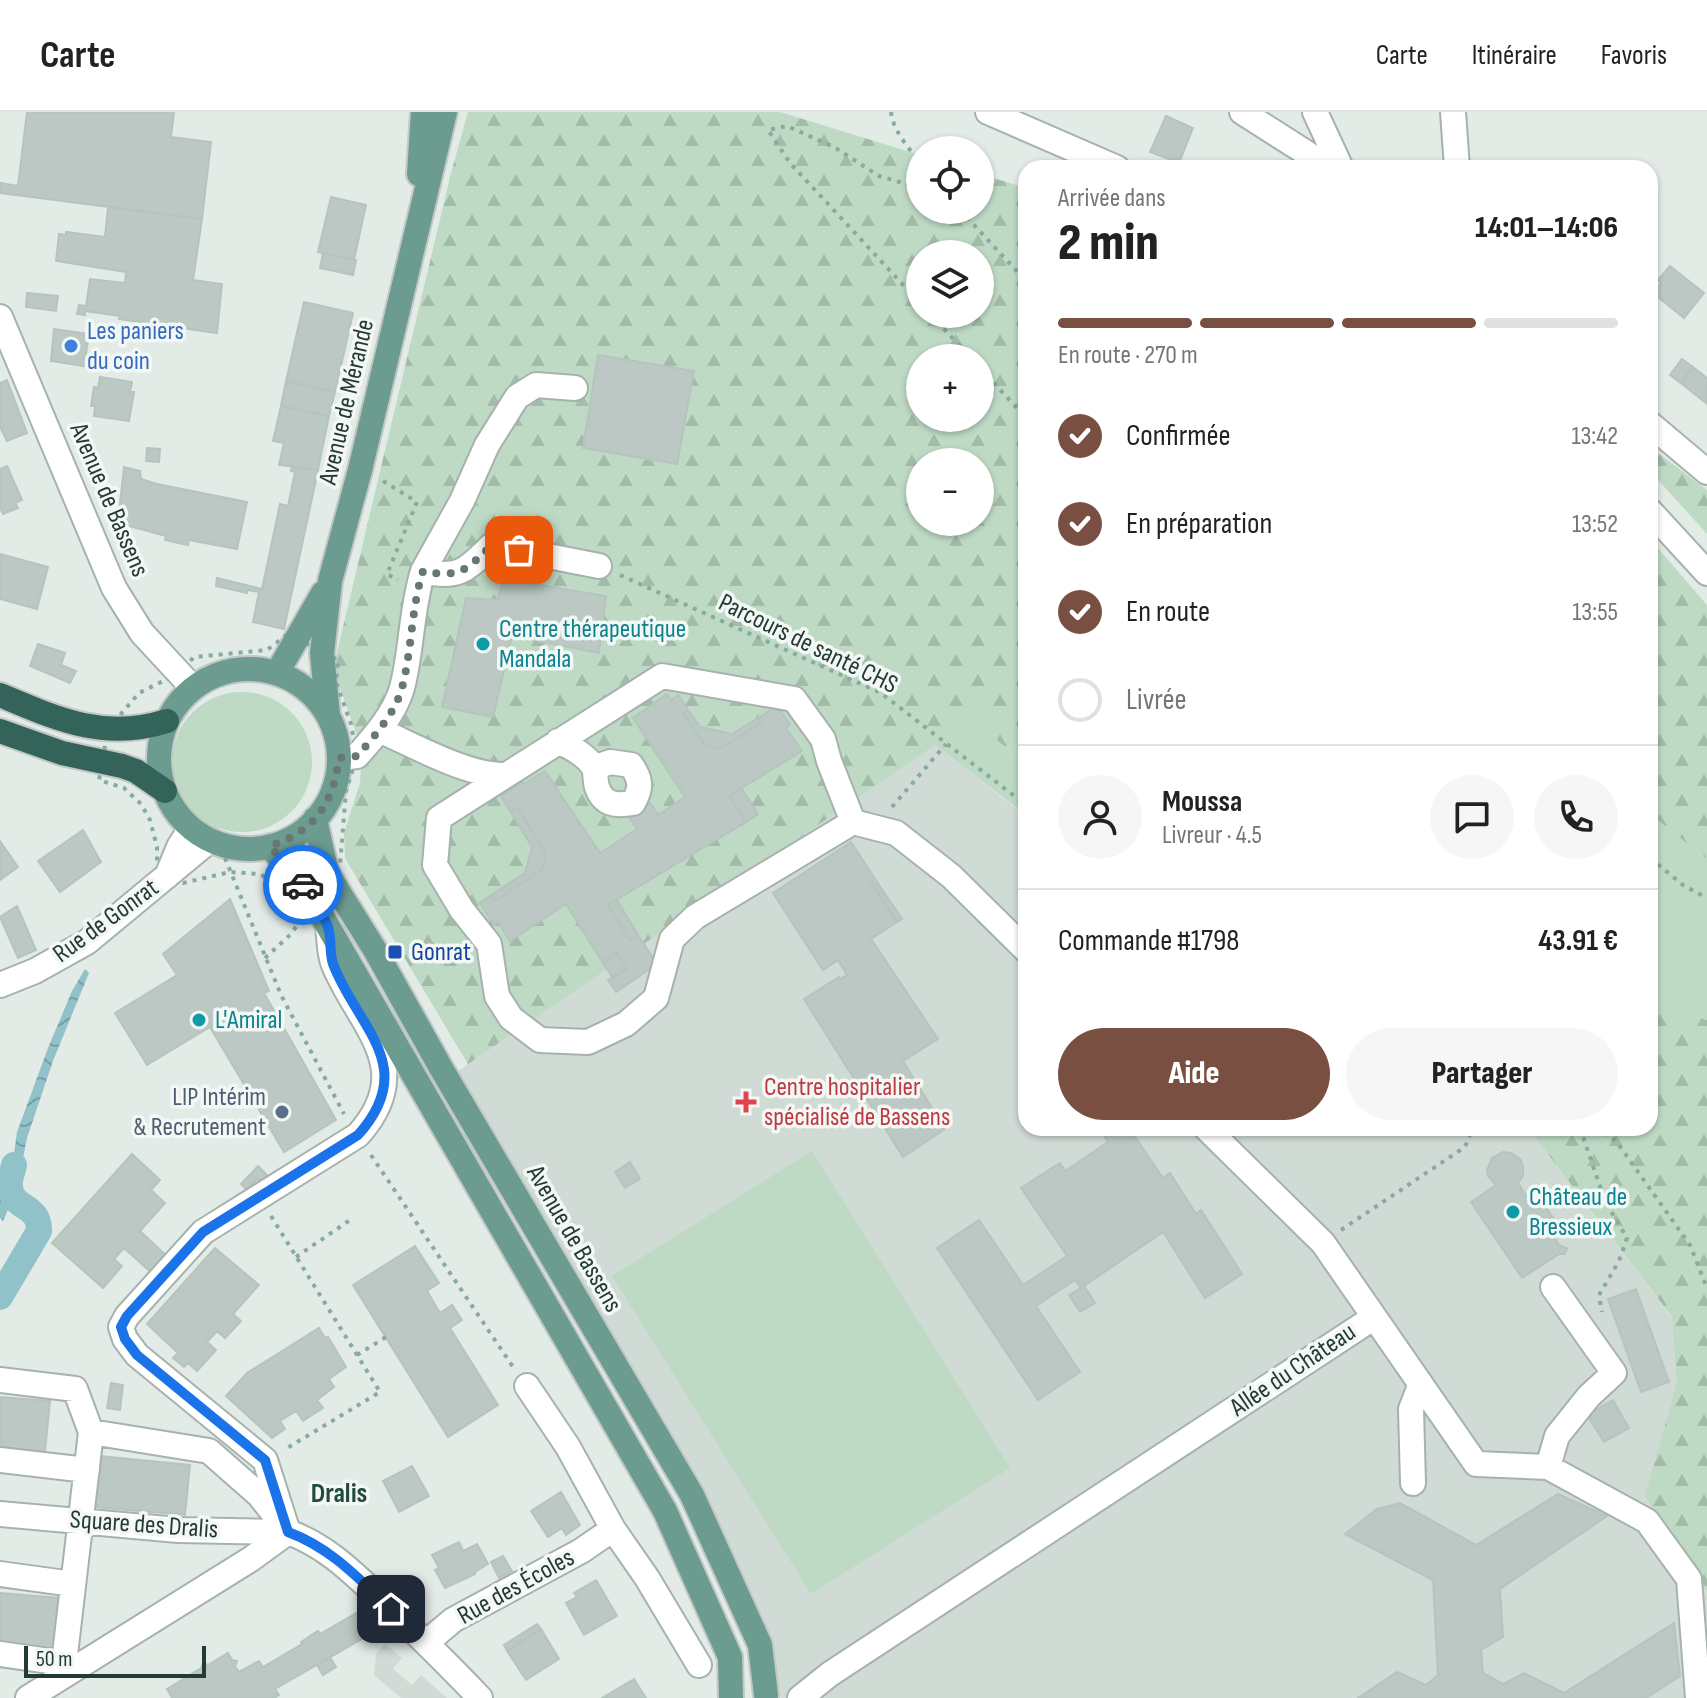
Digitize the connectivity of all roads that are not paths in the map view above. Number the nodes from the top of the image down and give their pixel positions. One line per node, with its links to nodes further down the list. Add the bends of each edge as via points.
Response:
1 (423, 112): 11 (main road, Avenue de Mérande)
2 (445, 112): 11 (main road, Avenue de Mérande)
3 (988, 112): 7 (street)
4 (1242, 112): 8 (street, via 1304,153)
5 (1315, 112): 9 (street)
6 (1453, 112): 10 (street)
7 (1099, 160)
8 (1324, 160)
9 (1337, 160)
10 (1456, 160)
11 (415, 236): 19 (main road, Avenue de Mérande)
12 (0, 317): 22 (street, Avenue de Bassens, via 114,588 142,633)
13 (575, 388): 20 (street, via 536,385 517,397 487,445)
14 (1658, 431): 15 (street)
15 (1707, 472)
16 (1658, 520): 18 (street)
17 (599, 566): 20 (street, via 492,545 465,571)
18 (1707, 573)
19 (330, 581): 21 (main road, Avenue de Mérande); 24 (main road, Avenue de Mérande, via 322,653)
20 (420, 581): 26 (street, via 401,690)
21 (277, 673): 22 (main road, via 233,670); 24 (main road, via 315,697)
22 (193, 688): 25 (main road)
23 (0, 695): 25 (highway, via 54,718 108,729 139,730)
24 (328, 715): 29 (main road)
25 (167, 721): 32 (main road, via 159,769)
26 (379, 730): 29 (street); 31 (street, via 439,758)
27 (0, 731): 32 (highway, via 136,771)
28 (558, 741): 30 (street); 31 (street); 34 (street, via 662,676 794,699 823,739 829,761)
29 (348, 757): 33 (main road)
30 (594, 768)
31 (503, 775): 34 (street, via 439,818 435,865 489,944 497,996 511,1018 540,1040 588,1042 626,1024 656,998 672,939 695,917)
32 (165, 791): 35 (main road, via 176,811)
33 (315, 819): 36 (main road, via 295,836); 61 (main road, Avenue de Bassens, via 327,873 692,1495 760,1645)
34 (864, 824): 38 (street, via 896,833 951,876)
35 (207, 838): 36 (main road, via 245,849); 39 (street, Rue de Gonrat, via 179,847 167,876 87,942)
36 (270, 846): 37 (main road, via 311,897)
37 (328, 928): 54 (street, via 332,962 384,1060 385,1080 372,1117 358,1135 203,1232 121,1327 137,1355 265,1460); 64 (main road, via 665,1511 730,1657)
38 (1018, 942)
39 (0, 985)
40 (1214, 1136): 42 (street, via 1323,1243)
41 (1553, 1287): 48 (street, via 1614,1373 1557,1436)
42 (1373, 1318): 45 (street, Allée du Château); 65 (street, Allée du Château)
43 (0, 1380): 46 (street, via 75,1389)
44 (527, 1386): 53 (street)
45 (1420, 1386): 48 (street, Allée du Château, via 1476,1464); 50 (street, via 1411,1409)
46 (91, 1432): 49 (street); 54 (street, via 209,1451 259,1495)
47 (0, 1460): 49 (street)
48 (1548, 1467): 66 (street, Allée du Château, via 1647,1521 1689,1579)
49 (87, 1470): 52 (street)
50 (1413, 1483)
51 (0, 1514): 52 (street, Square des Dralis)
52 (81, 1521): 54 (street, Square des Dralis); 56 (street)
53 (613, 1529): 57 (street, Rue des Écoles, via 453,1620); 60 (street)
54 (288, 1532): 57 (street, via 337,1558); 59 (street)
55 (0, 1574): 56 (street)
56 (73, 1584): 59 (street)
57 (427, 1642): 63 (street)
58 (0, 1654): 59 (street)
59 (72, 1665): 62 (street)
60 (699, 1665)
61 (765, 1697)
62 (28, 1698)
63 (480, 1698)
64 (731, 1698)
65 (800, 1698)
66 (1698, 1698)

